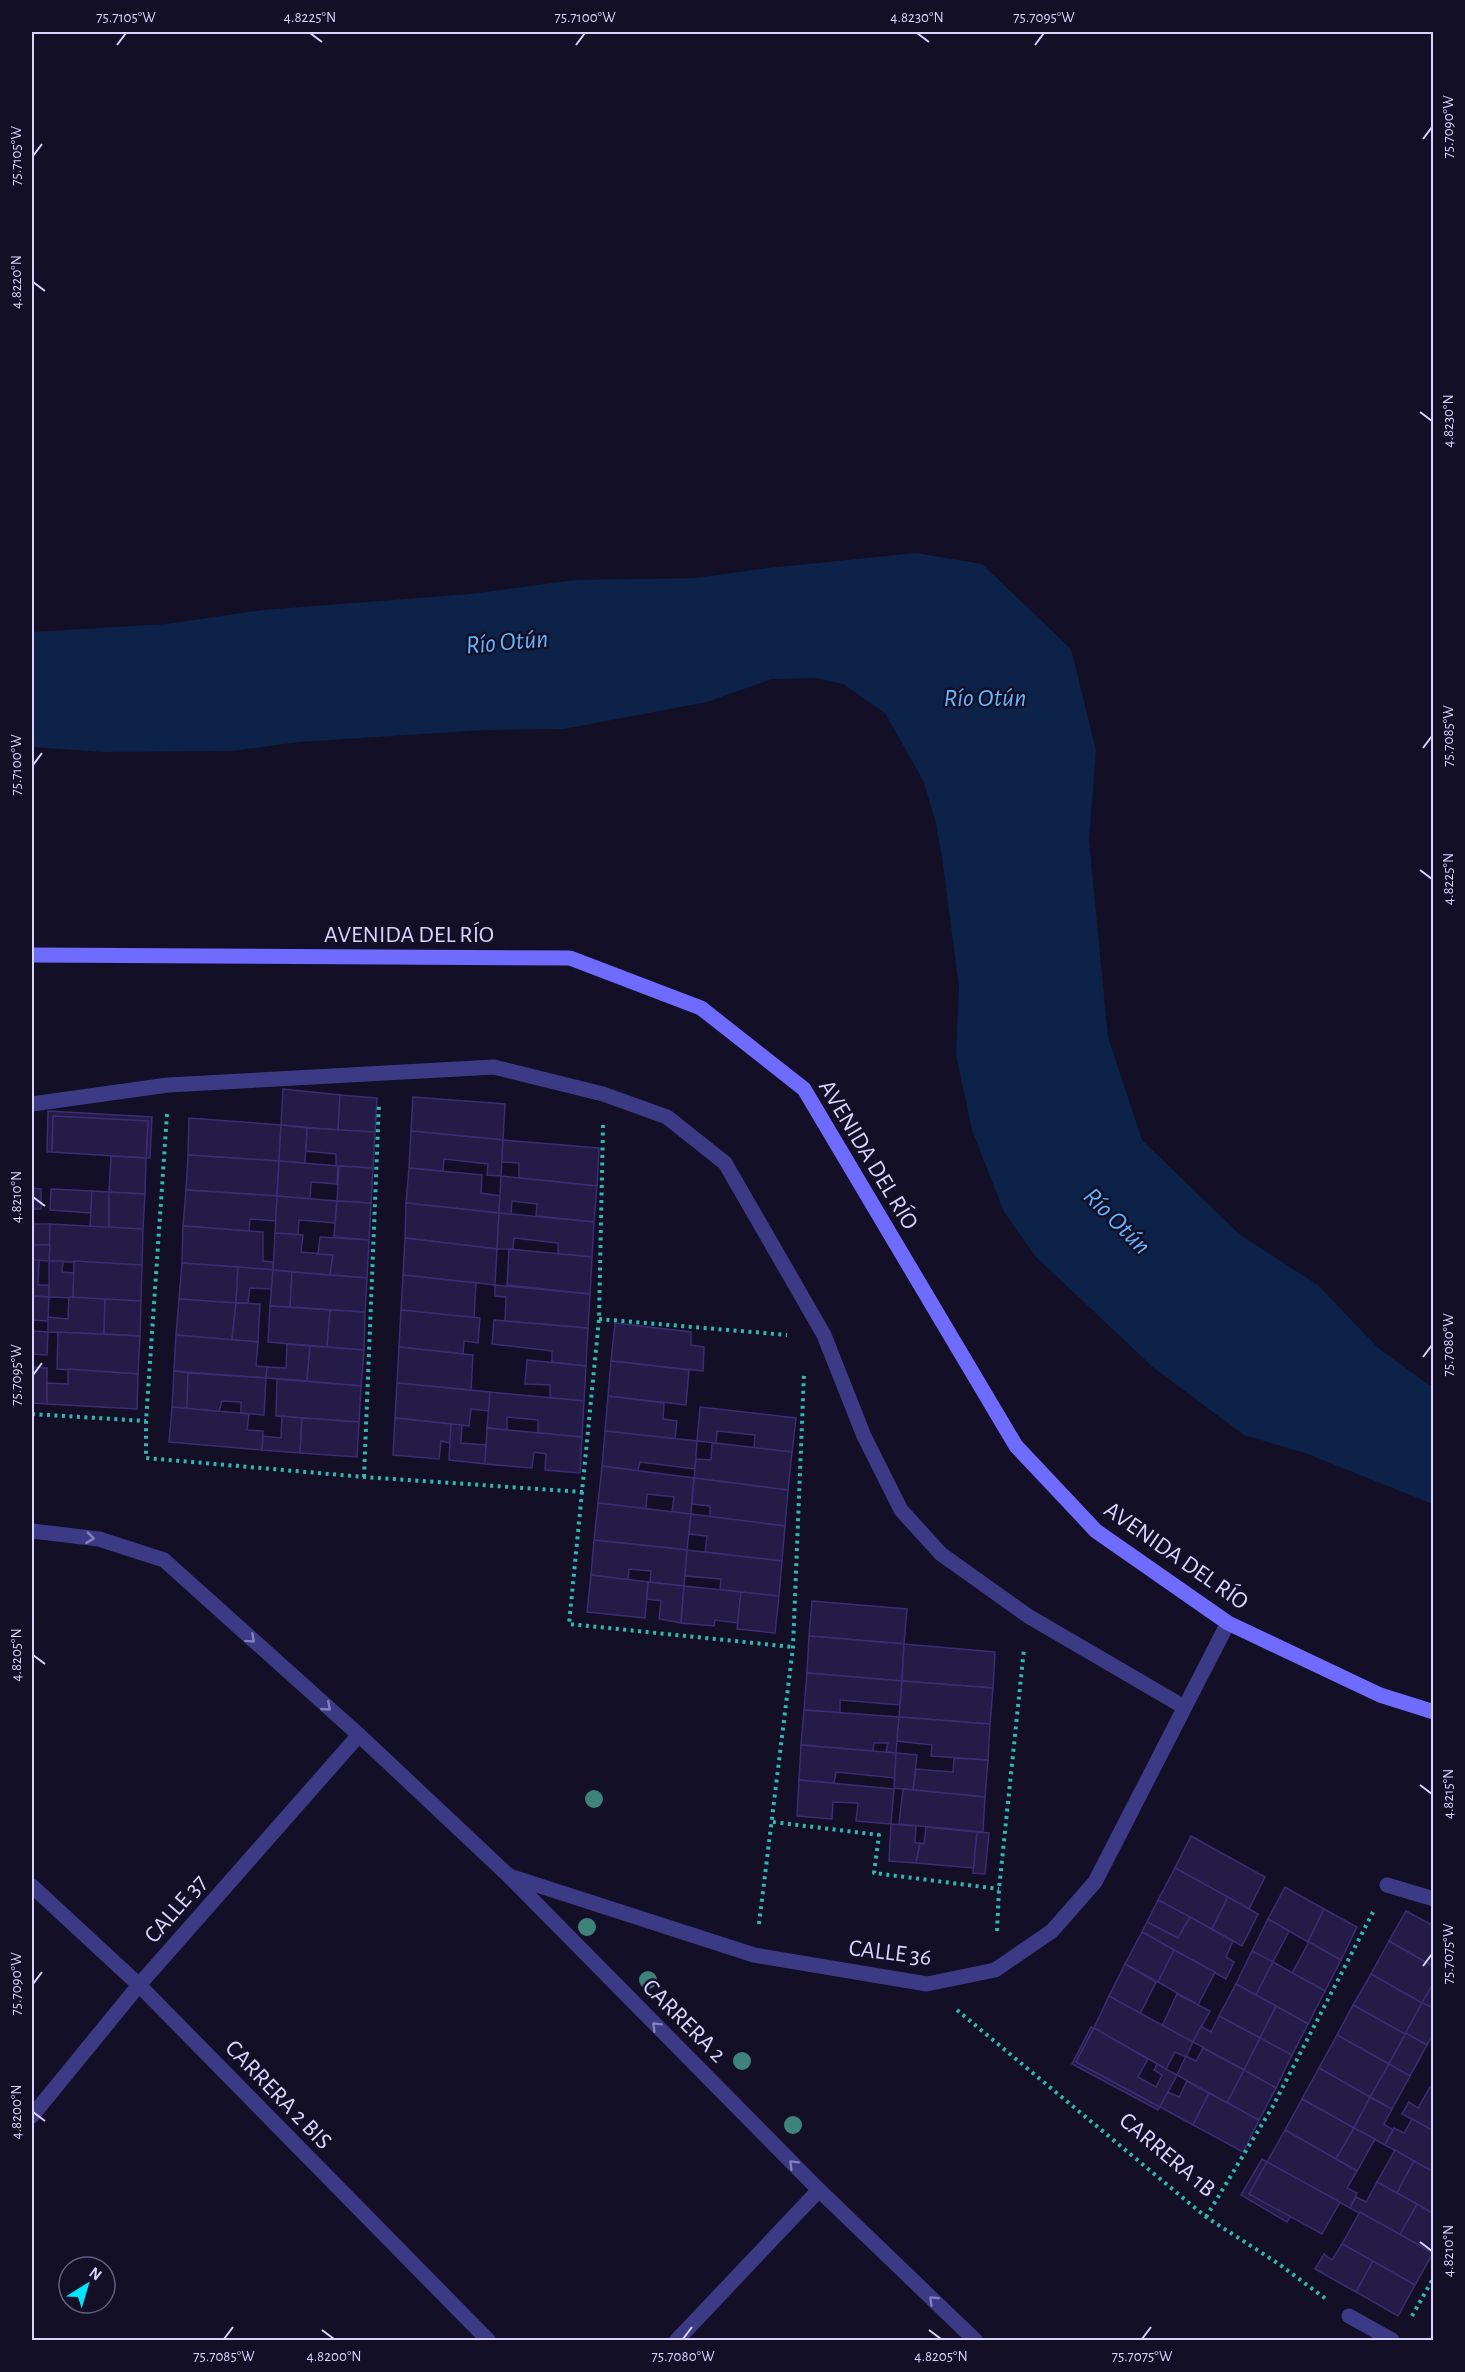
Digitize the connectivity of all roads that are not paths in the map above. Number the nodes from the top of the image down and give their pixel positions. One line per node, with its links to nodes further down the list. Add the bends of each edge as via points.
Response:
1 (32, 956): 4 (main road, AVENIDA DEL RÍO, via 570,958 701,1008 804,1089 1016,1446 1095,1531)
2 (32, 1104): 5 (street, via 168,1085 494,1067 603,1094 667,1117 725,1163 824,1335 864,1436 901,1510 941,1554 1028,1616)
3 (32, 1531): 7 (street, CARRERA 2, one-way to 7, via 99,1539 164,1560)
4 (1228, 1623): 5 (street, CALLE 36); 6 (main road, AVENIDA DEL RÍO, via 1380,1695)
5 (1184, 1707): 8 (street, CALLE 36, via 1095,1882 1052,1931 995,1971 927,1984 754,1955)
6 (1434, 1712)
7 (359, 1735): 8 (street, CARRERA 2); 12 (street, CALLE 37)
8 (509, 1876): 14 (street, CARRERA 2, one-way to 8)
9 (1387, 1885): 11 (street)
10 (32, 1886): 12 (street, CARRERA 2 BIS)
11 (1434, 1899)
12 (139, 1985): 13 (street, CALLE 37); 16 (street, CARRERA 2 BIS)
13 (32, 2116)
14 (819, 2190): 17 (street); 18 (street, CARRERA 2, one-way to 14)
15 (1349, 2316): 19 (street)
16 (488, 2340)
17 (677, 2340)
18 (975, 2340)
19 (1392, 2340)

